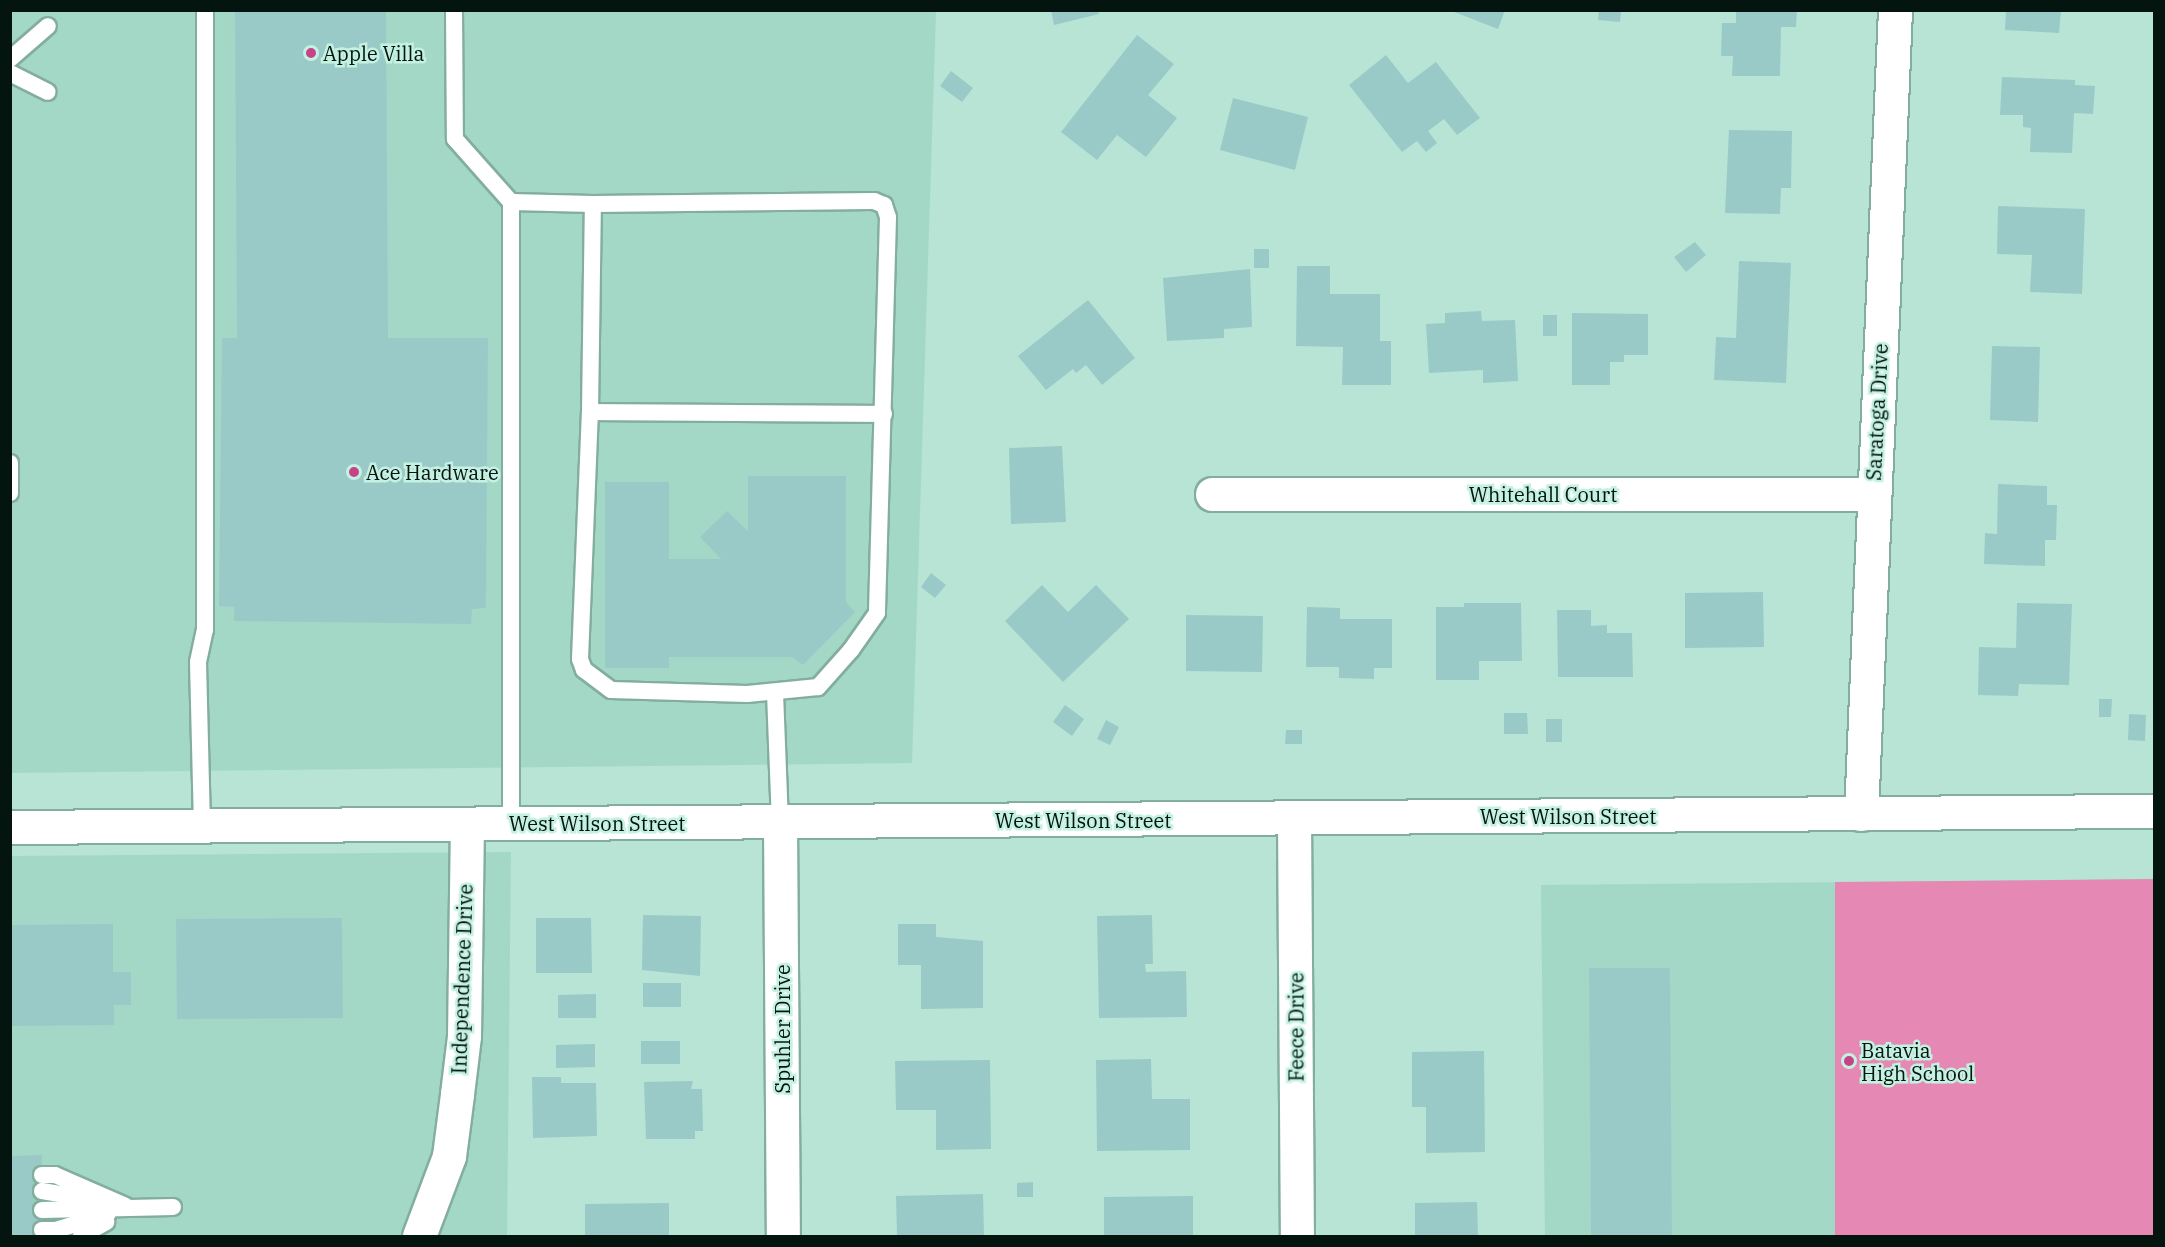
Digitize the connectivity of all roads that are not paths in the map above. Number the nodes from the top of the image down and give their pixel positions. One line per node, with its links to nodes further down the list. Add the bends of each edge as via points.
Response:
1 (205, 10): 23 (lane, via 205,630 198,662)
2 (454, 10): 8 (lane, via 455,139)
3 (1894, 10): 15 (street, Saratoga Drive)
4 (48, 26): 5 (lane)
5 (10, 58)
6 (10, 73): 7 (lane)
7 (48, 92)
8 (512, 202): 9 (lane); 21 (lane)
9 (593, 204): 10 (lane); 11 (lane, via 874,201 884,205 888,217)
10 (590, 412): 11 (lane); 16 (lane, via 580,659 584,670 611,690)
11 (884, 414): 16 (lane, via 877,613 818,687)
12 (10, 463): 13 (lane)
13 (10, 493)
14 (1212, 494): 15 (street, Whitehall Court)
15 (1873, 494): 18 (street, Saratoga Drive)
16 (776, 693): 20 (lane)
17 (2154, 811): 18 (street, West Wilson Street)
18 (1861, 814): 19 (street, West Wilson Street)
19 (1294, 818): 20 (street, West Wilson Street); 33 (street, Feece Drive)
20 (780, 822): 21 (street, West Wilson Street); 32 (street, Spuhler Drive)
21 (512, 823): 22 (street, West Wilson Street)
22 (467, 824): 23 (street, West Wilson Street); 31 (street, Independence Drive, via 464,1036 450,1156)
23 (202, 826): 24 (street, West Wilson Street)
24 (10, 827)
25 (42, 1183): 26 (lane)
26 (129, 1207): 27 (lane); 28 (lane); 29 (lane, via 56,1230); 30 (lane)
27 (173, 1207)
28 (42, 1210)
29 (42, 1230)
30 (81, 1236)
31 (419, 1236)
32 (783, 1236)
33 (1297, 1236)

